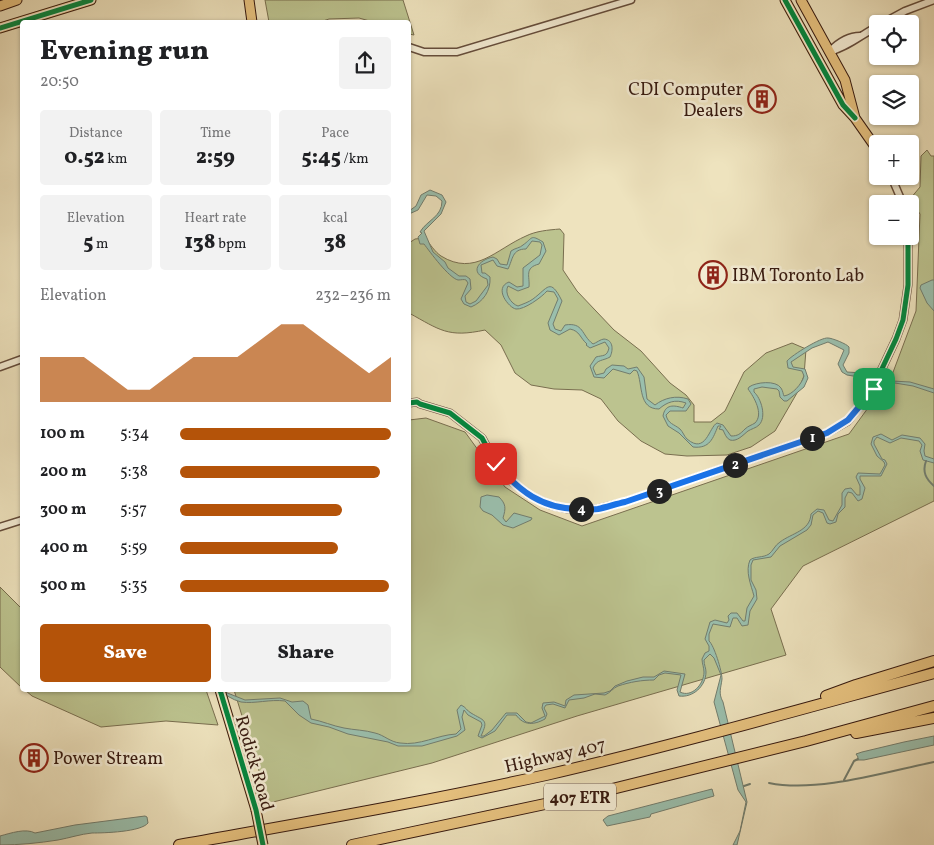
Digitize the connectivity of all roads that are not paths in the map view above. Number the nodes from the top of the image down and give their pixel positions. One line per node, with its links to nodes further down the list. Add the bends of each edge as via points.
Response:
1 (17, 0): 9 (main road)
2 (91, 0): 11 (main road)
3 (249, 0): 12 (main road)
4 (631, 0): 16 (street, via 457,52)
5 (785, 0): 18 (main road)
6 (801, 0): 17 (main road)
7 (934, 0): 8 (street)
8 (925, 1): 10 (street)
9 (0, 6)
10 (898, 15)
11 (24, 20)
12 (252, 20)
13 (20, 21): 14 (main road)
14 (0, 28)
15 (869, 31): 17 (street, via 855,42)
16 (411, 49)
17 (829, 52): 18 (main road); 19 (main road)
18 (817, 56): 20 (main road)
19 (847, 89): 20 (main road); 21 (main road)
20 (837, 95): 21 (main road)
21 (855, 118): 22 (main road)
22 (869, 138)
23 (908, 245): 26 (street, via 909,272 903,320 874,389 848,420 827,433 633,499 596,509 550,506 511,481 496,464 482,438 450,413 420,404)
24 (20, 360): 25 (street)
25 (0, 367)
26 (411, 405)
27 (20, 521): 28 (street)
28 (0, 527)
29 (934, 660): 33 (highway)
30 (934, 673): 33 (highway, Highway 407 / 407 ETR)
31 (221, 695): 37 (main road, Rodick Road, bridge, via 256,810)
32 (934, 706): 35 (highway, 407 ETR)
33 (774, 716): 36 (highway, Highway 407 / 407 ETR, via 546,775)
34 (934, 718): 35 (highway)
35 (806, 741): 38 (highway, 407 ETR, via 592,794)
36 (179, 845)
37 (263, 845)
38 (352, 845)

